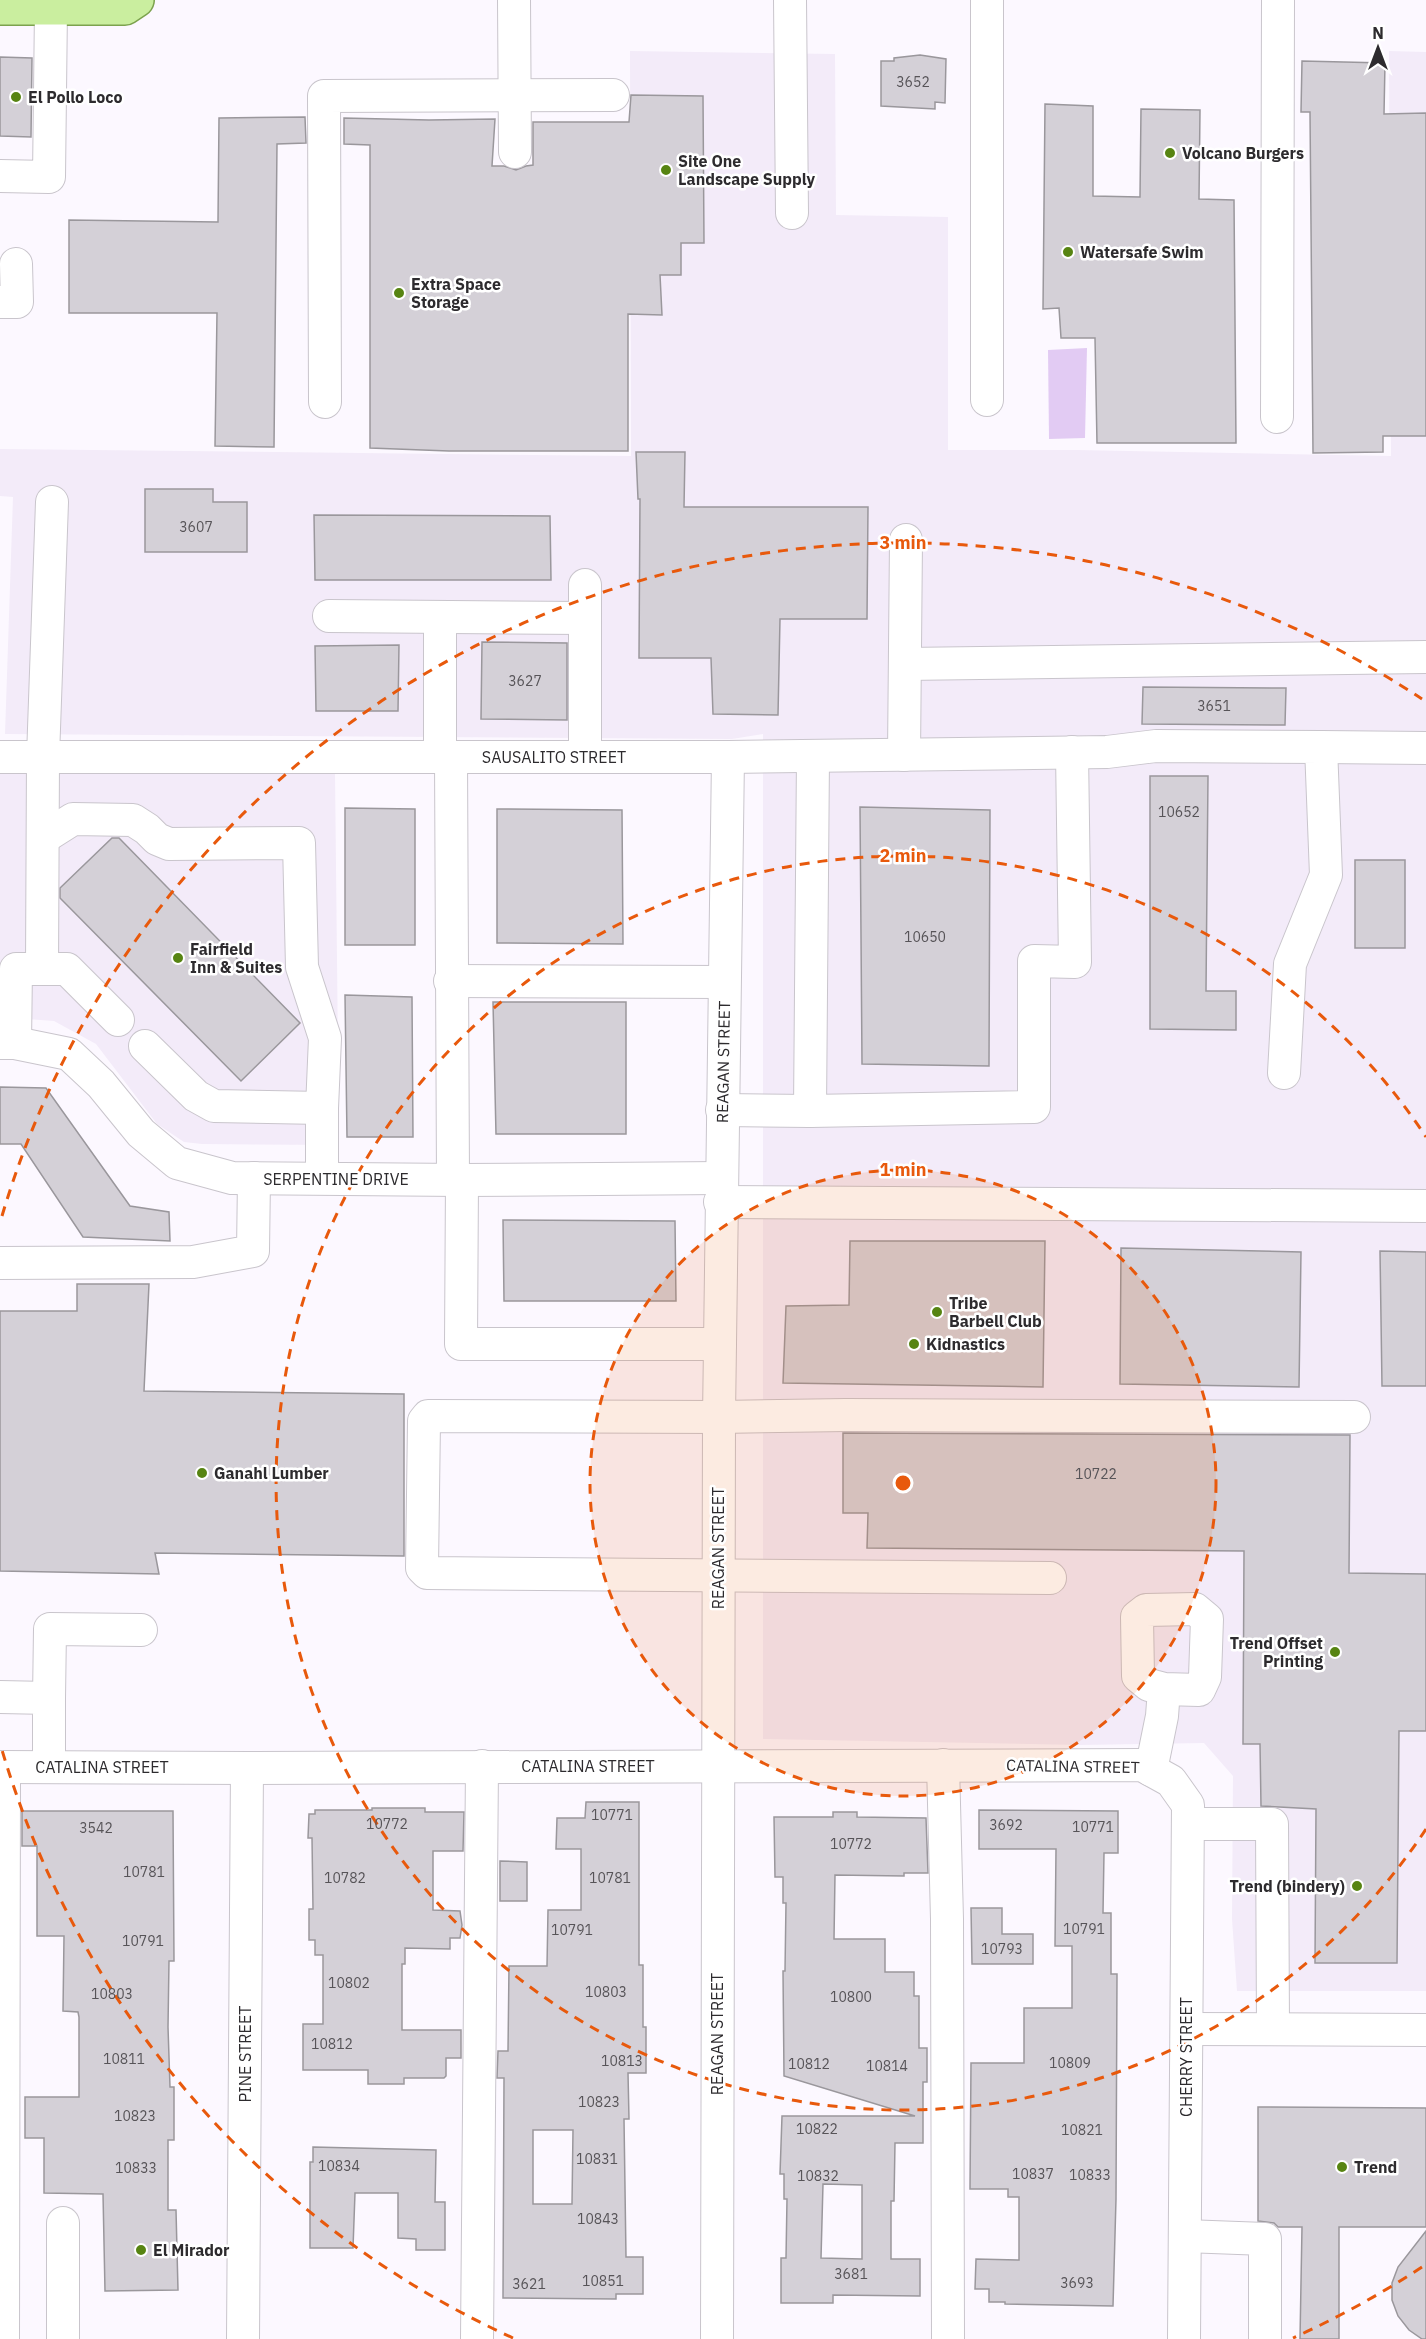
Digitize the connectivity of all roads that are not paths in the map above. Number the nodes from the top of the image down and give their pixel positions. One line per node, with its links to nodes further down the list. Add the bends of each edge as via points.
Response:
1 (137, 0): 7 (main road, via 125,8)
2 (514, 0): 10 (street)
3 (790, 0): 14 (street)
4 (987, 0): 17 (street)
5 (1278, 0): 19 (street)
6 (0, 8): 7 (main road)
7 (51, 8): 8 (street)
8 (49, 58): 12 (street, via 40,78 39,139 35,150 25,157); 13 (street, via 49,177)
9 (613, 95): 10 (street)
10 (515, 96): 11 (street); 18 (street, via 324,96)
11 (515, 152)
12 (0, 158)
13 (0, 176)
14 (792, 213)
15 (16, 264): 16 (street, via 17,302)
16 (0, 302)
17 (987, 400)
18 (325, 402)
19 (1277, 417)
20 (52, 502): 37 (street)
21 (906, 540): 27 (street)
22 (585, 585): 25 (street)
23 (329, 616): 24 (street)
24 (440, 617): 25 (street); 33 (street)
25 (585, 618): 34 (street)
26 (1426, 657): 27 (street)
27 (905, 664): 31 (street)
28 (1321, 747): 29 (street, SAUSALITO STREET); 30 (street, SAUSALITO STREET, via 1156,746); 45 (street, via 1326,875 1290,964)
29 (1426, 748)
30 (1072, 752): 31 (street, SAUSALITO STREET); 48 (street, via 1075,962 1034,961 1034,1107)
31 (904, 755): 32 (street, SAUSALITO STREET)
32 (813, 756): 35 (street, SAUSALITO STREET); 48 (street)
33 (446, 757): 34 (street, SAUSALITO STREET); 37 (street, SAUSALITO STREET); 40 (street)
34 (585, 757): 35 (street, SAUSALITO STREET)
35 (728, 757): 41 (street, REAGAN STREET)
36 (0, 758): 37 (street, SAUSALITO STREET)
37 (44, 758): 38 (street)
38 (43, 838): 39 (street); 46 (street, via 73,819 134,820 169,844 299,843 302,967 325,1038)
39 (42, 969): 42 (street, via 67,969); 43 (street, via 16,969)
40 (450, 981): 41 (street); 51 (street)
41 (724, 982): 47 (street, REAGAN STREET)
42 (118, 1020)
43 (8, 1043): 49 (street, SERPENTINE DRIVE, via 69,1054 101,1084 141,1133 177,1163 232,1178)
44 (145, 1046): 46 (street, via 196,1096 214,1106)
45 (1284, 1073)
46 (322, 1108): 50 (street)
47 (722, 1110): 48 (street); 52 (street, REAGAN STREET)
48 (810, 1111)
49 (254, 1178): 50 (street, SERPENTINE DRIVE); 54 (street, via 254,1251 193,1262)
50 (322, 1179): 51 (street, SERPENTINE DRIVE)
51 (457, 1180): 52 (street, SERPENTINE DRIVE); 55 (street, via 461,1344)
52 (720, 1190): 53 (street, SERPENTINE DRIVE); 55 (street, REAGAN STREET)
53 (1426, 1206)
54 (0, 1263)
55 (720, 1344): 56 (street, REAGAN STREET)
56 (719, 1417): 57 (street); 58 (street, REAGAN STREET); 58 (street, via 428,1416 424,1421 422,1568 427,1573)
57 (1354, 1417)
58 (718, 1575): 59 (street); 66 (street, REAGAN STREET)
59 (1050, 1578)
60 (141, 1630): 63 (street, via 50,1629)
61 (1164, 1689): 70 (street)
62 (0, 1697): 63 (street)
63 (49, 1698): 68 (street)
64 (943, 1765): 66 (street, CATALINA STREET); 70 (street, CATALINA STREET, via 1142,1765); 83 (street)
65 (482, 1766): 66 (street, CATALINA STREET); 69 (street, CATALINA STREET); 81 (street)
66 (717, 1766): 82 (street, REAGAN STREET)
67 (2, 1767): 68 (street, CATALINA STREET); 77 (street)
68 (49, 1767): 69 (street, CATALINA STREET)
69 (247, 1768): 80 (street, PINE STREET)
70 (1161, 1775): 71 (street, CHERRY STREET, via 1188,1805)
71 (1188, 1824): 72 (street, CHERRY STREET); 73 (street, via 1272,1824)
72 (1187, 2029): 73 (street); 76 (street, CHERRY STREET)
73 (1273, 2029): 74 (street)
74 (1426, 2031)
75 (63, 2223): 79 (street)
76 (1185, 2236): 84 (street, CHERRY STREET); 85 (street, via 1265,2239)
77 (1, 2269): 78 (street)
78 (3, 2339)
79 (63, 2339)
80 (243, 2339)
81 (477, 2339)
82 (717, 2339)
83 (948, 2339)
84 (1184, 2339)
85 (1265, 2339)

